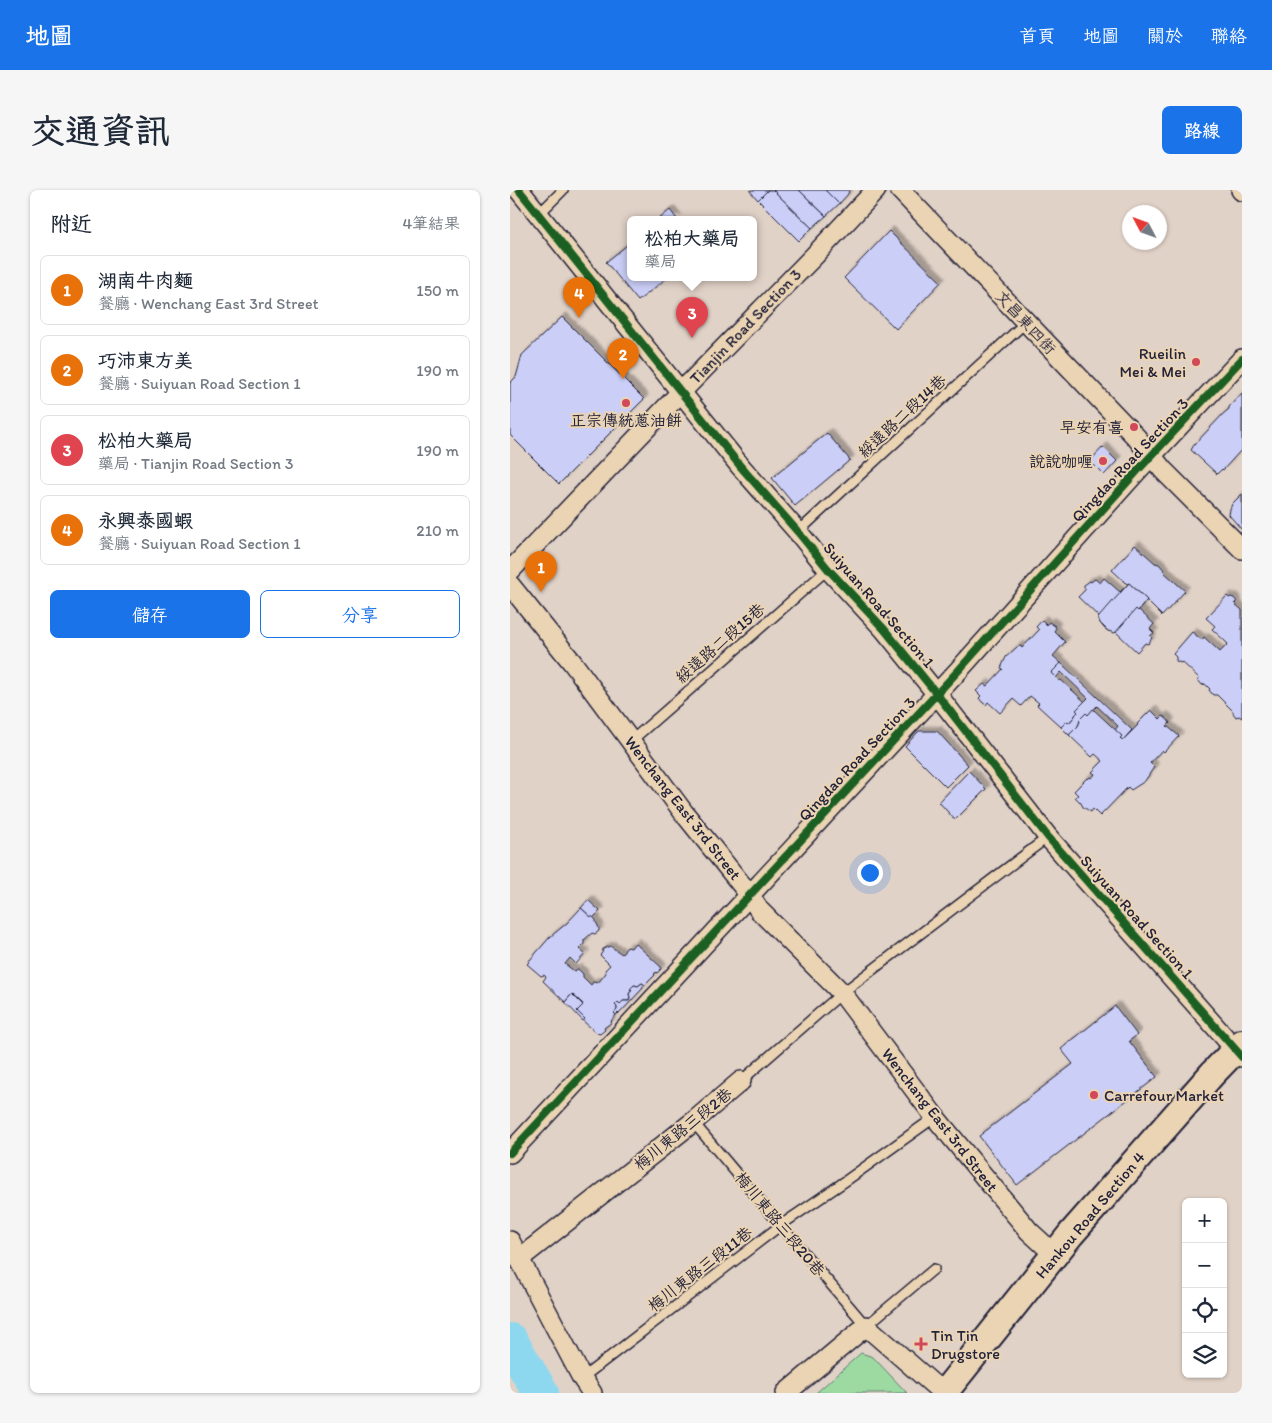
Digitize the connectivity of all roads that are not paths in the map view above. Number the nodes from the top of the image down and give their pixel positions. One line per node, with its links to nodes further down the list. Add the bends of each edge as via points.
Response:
1 (519, 190): 5 (street, Suiyuan Road Section 1)
2 (562, 190): 5 (lane)
3 (876, 190): 8 (street, Tianjin Road Section 3)
4 (900, 190): 6 (street, 文昌東四街)
5 (538, 214): 8 (street, Suiyuan Road Section 1)
6 (1026, 322): 9 (street, 文昌東四街); 10 (lane, 綏遠路二段14巷)
7 (1242, 359): 9 (street, Qingdao Road Section 3)
8 (680, 392): 10 (street, Suiyuan Road Section 1); 13 (street, Tianjin Road Section 3)
9 (1152, 456): 11 (street, 文昌東四街); 15 (street, Qingdao Road Section 3)
10 (798, 532): 12 (street, Suiyuan Road Section 1)
11 (1242, 549)
12 (828, 569): 15 (street, Suiyuan Road Section 1, via 884,629); 16 (lane, 綏遠路二段15巷)
13 (510, 571)
14 (510, 585): 16 (street, Wenchang East 3rd Street)
15 (936, 693): 17 (street, Suiyuan Road Section 1); 18 (street, Qingdao Road Section 3)
16 (631, 740): 18 (street, Wenchang East 3rd Street)
17 (1048, 837): 19 (lane, 梅川東路三段2巷); 20 (street, Suiyuan Road Section 1)
18 (749, 894): 19 (street, Wenchang East 3rd Street, via 759,910); 24 (street, Qingdao Road Section 3)
19 (842, 994): 21 (lane, 梅川東路三段2巷); 22 (street, Wenchang East 3rd Street)
20 (1240, 1050): 27 (street, Hankou Road Section 4, via 1206,1081)
21 (741, 1080): 23 (street, 梅川東路三段2巷)
22 (935, 1117): 25 (lane, 梅川東路三段11巷); 27 (street, Wenchang East 3rd Street, via 1029,1231)
23 (694, 1122): 25 (lane, 梅川東路三段20巷); 28 (street, 梅川東路三段2巷)
24 (510, 1153)
25 (781, 1225): 30 (lane, 梅川東路三段20巷); 31 (lane, 梅川東路三段11巷)
26 (510, 1241): 28 (street)
27 (1054, 1254): 33 (street, Hankou Road Section 4)
28 (519, 1259): 31 (street)
29 (934, 1269): 30 (lane)
30 (866, 1326): 32 (street); 33 (street)
31 (587, 1385)
32 (786, 1393)
33 (943, 1393)

